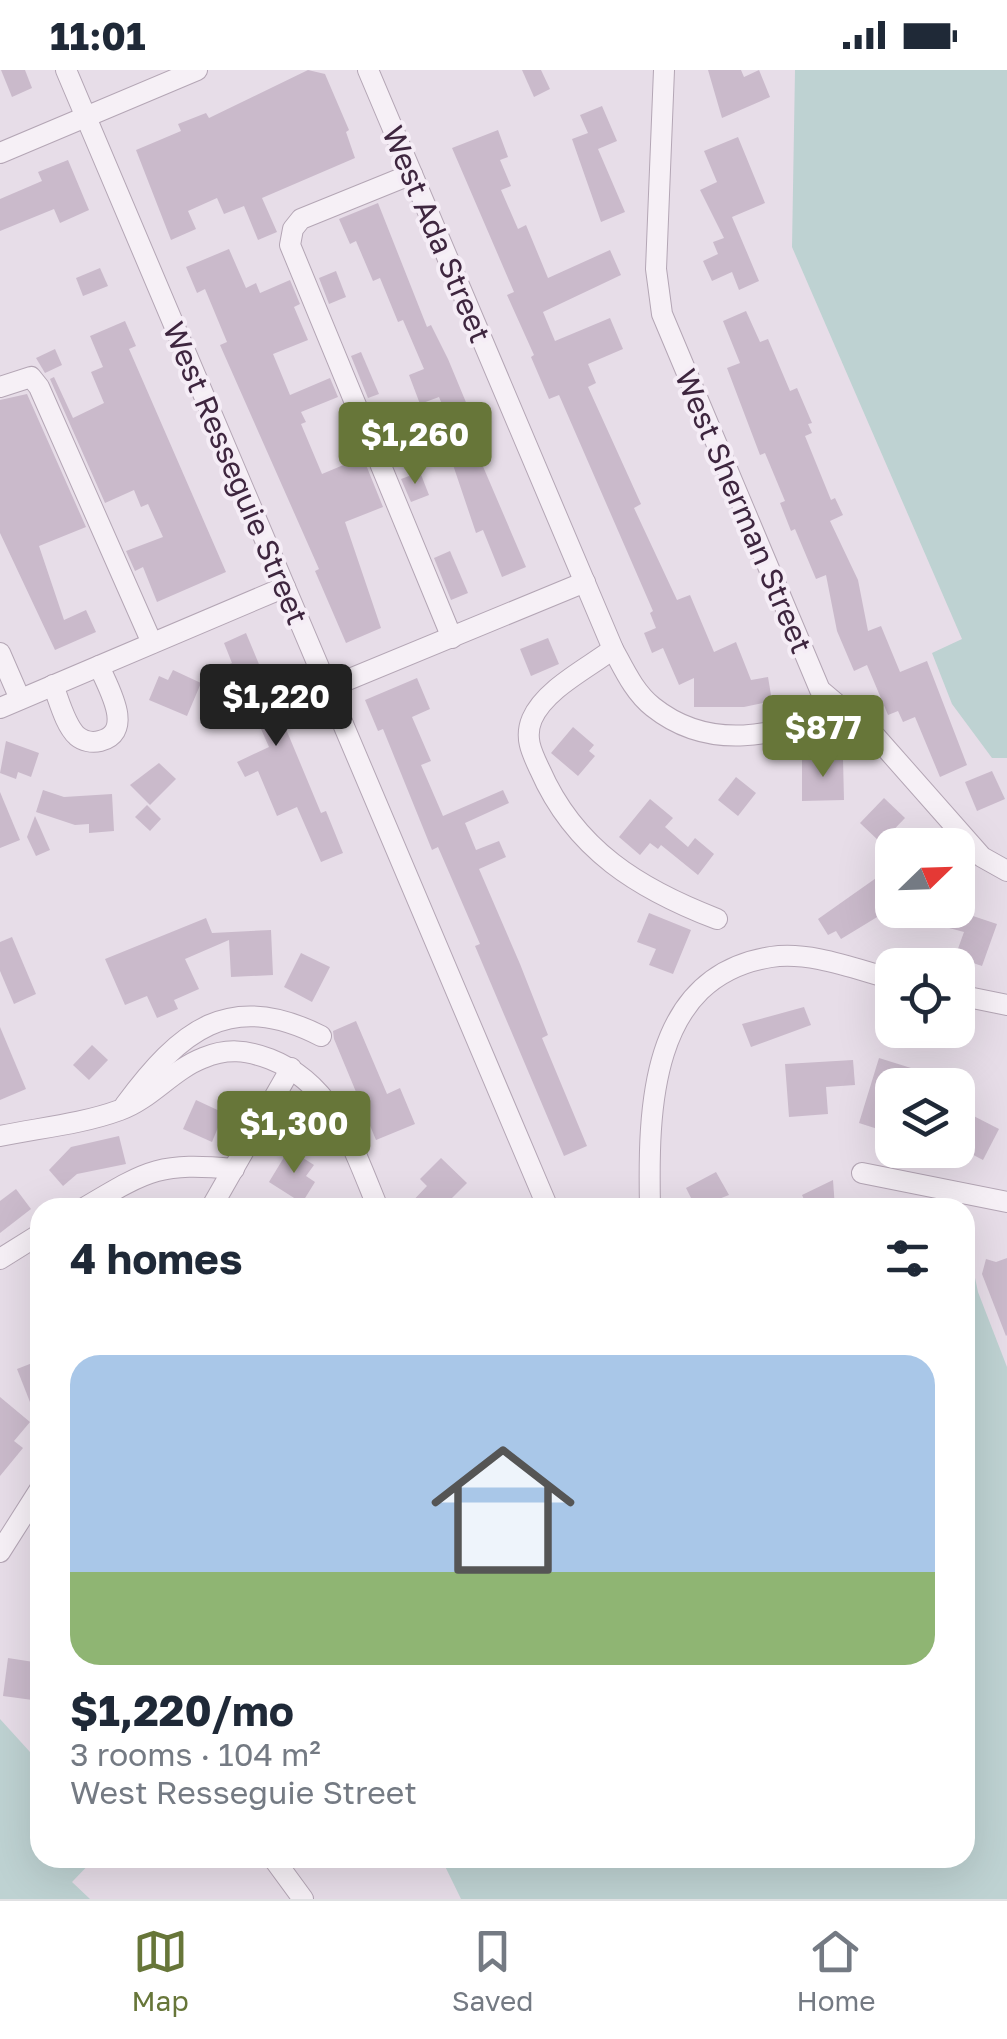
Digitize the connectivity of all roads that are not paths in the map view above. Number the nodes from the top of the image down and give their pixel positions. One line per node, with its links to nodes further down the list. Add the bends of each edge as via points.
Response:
1 (66, 70): 5 (street, West Resseguie Street)
2 (196, 70): 5 (street)
3 (368, 70): 7 (street, West Ada Street)
4 (664, 70): 18 (street, West Sherman Street, via 656,269 662,314 820,690)
5 (86, 117): 6 (street); 10 (street, West Resseguie Street)
6 (0, 154)
7 (412, 174): 9 (street, West Ada Street); 11 (street, via 301,219 290,245)
8 (0, 386): 12 (street, via 30,377 39,387)
9 (584, 582): 11 (street); 13 (street, West Ada Street)
10 (284, 586): 12 (street); 17 (street, West Resseguie Street)
11 (452, 638): 17 (street)
12 (152, 643): 15 (street)
13 (613, 649): 18 (street, West Ada Street, via 653,708 716,736 774,733); 21 (street, via 536,711 530,750 566,822 600,856 640,885)
14 (0, 653): 19 (street)
15 (99, 666): 16 (street); 16 (street, via 119,717 106,739 77,736)
16 (53, 685): 19 (street)
17 (328, 688): 34 (street, West Resseguie Street)
18 (834, 702): 20 (street, West Sherman Street, via 877,738 982,857)
19 (10, 704)
20 (1007, 871)
21 (717, 919)
22 (875, 975): 35 (street, via 774,956 731,972 691,998 674,1020 659,1072)
23 (975, 998): 24 (street)
24 (1007, 1005)
25 (321, 1036): 27 (street, via 270,1016 208,1022 178,1044)
26 (292, 1068): 27 (street, via 227,1050 189,1064); 29 (street); 33 (street, via 343,1124)
27 (121, 1110): 28 (street)
28 (0, 1136)
29 (234, 1170): 31 (street, via 160,1167); 32 (street)
30 (862, 1174): 36 (street)
31 (103, 1198)
32 (217, 1198)
33 (374, 1198)
34 (544, 1198)
35 (651, 1198)
36 (1007, 1202)
37 (30, 1240): 38 (street)
38 (0, 1259)
39 (30, 1505): 40 (street)
40 (0, 1552)
41 (280, 1868): 42 (street)
42 (303, 1899)

